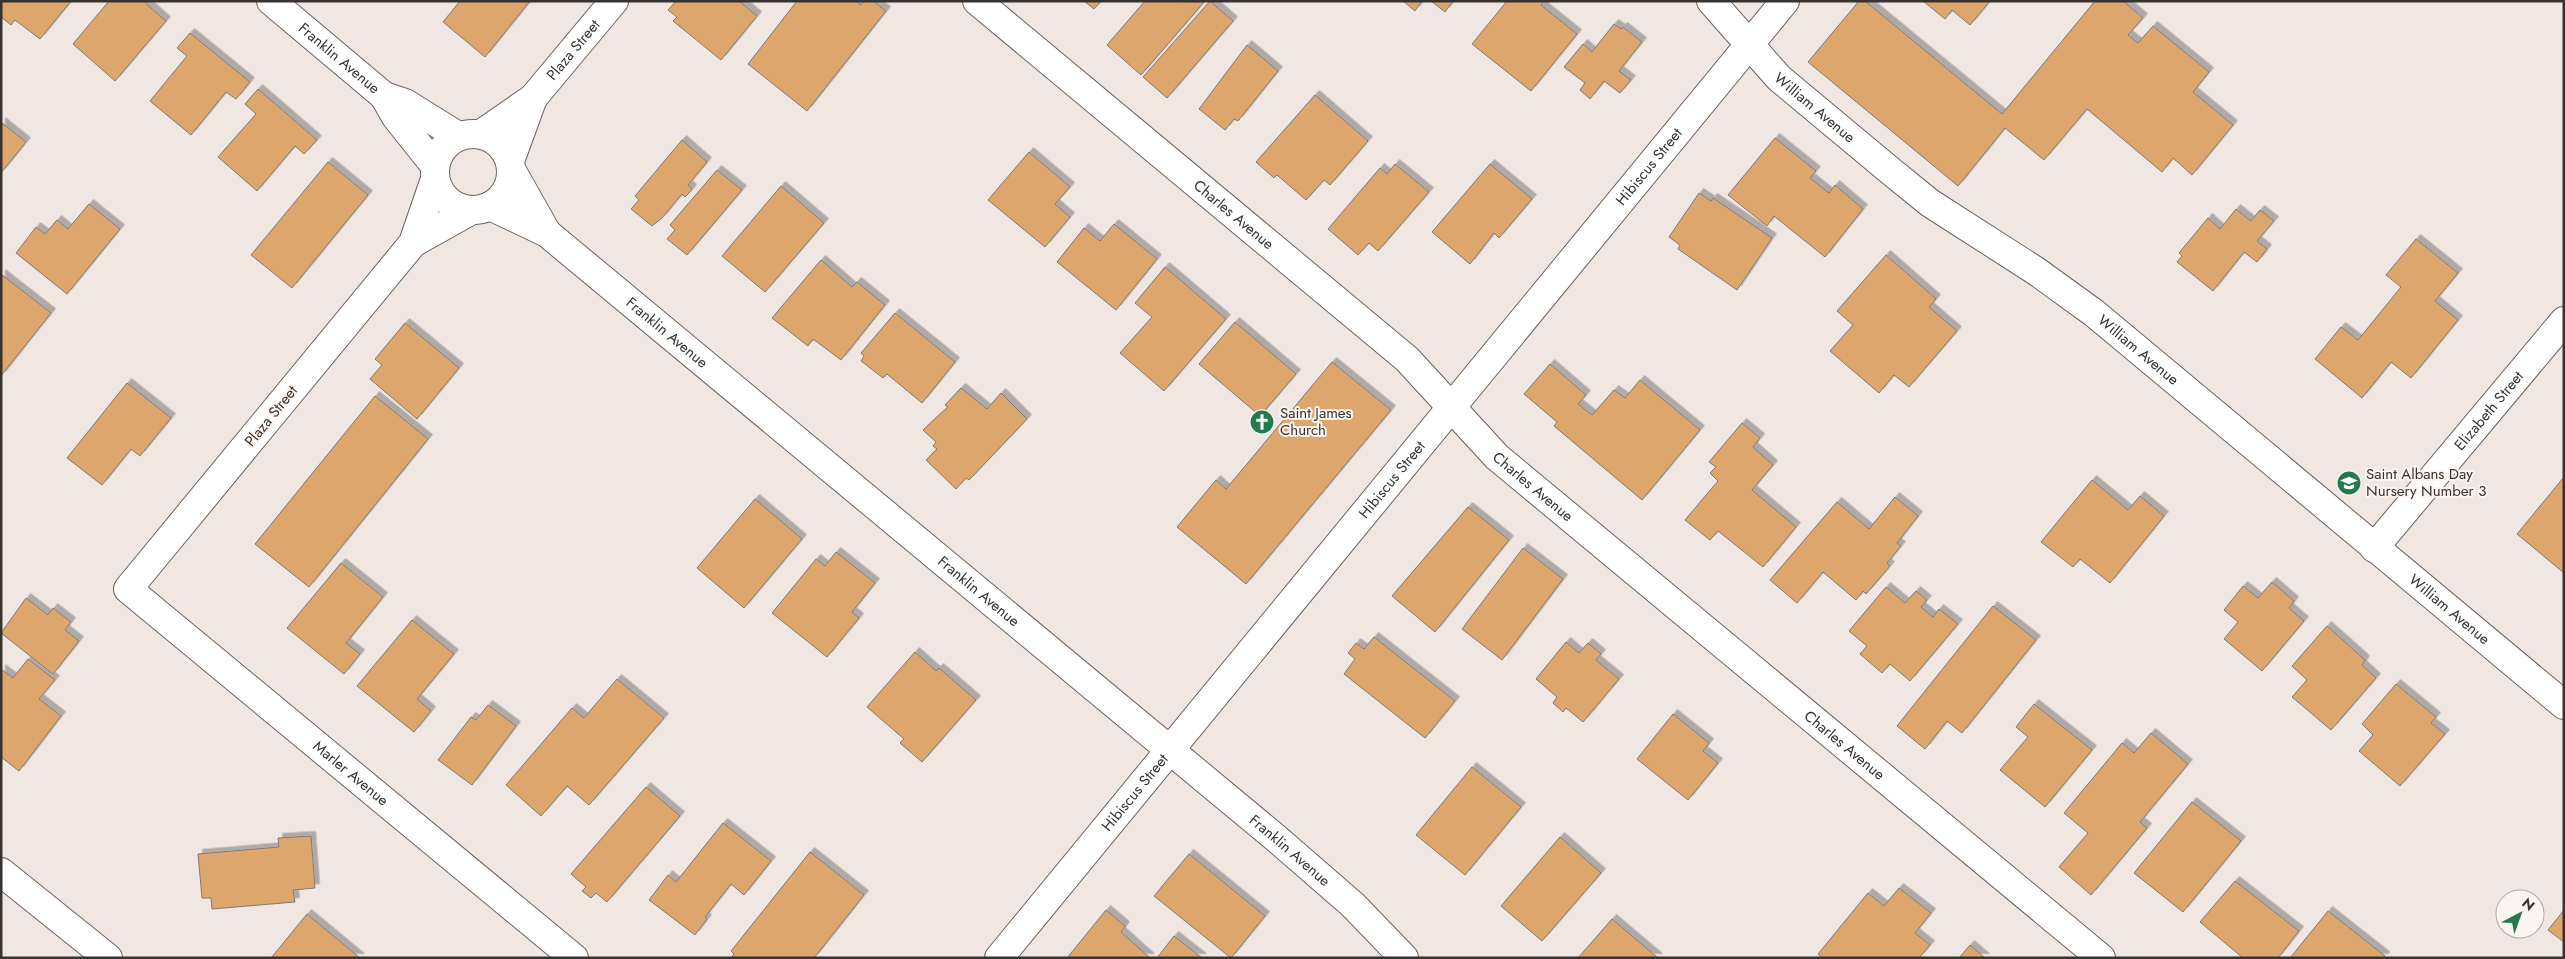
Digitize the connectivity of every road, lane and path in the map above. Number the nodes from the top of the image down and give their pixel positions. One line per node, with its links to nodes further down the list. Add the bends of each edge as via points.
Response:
1 (271, 1): 7 (street, Franklin Avenue)
2 (614, 1): 8 (street, Plaza Street)
3 (977, 1): 16 (street, Charles Avenue, via 1407,359)
4 (1711, 1): 6 (street, William Avenue)
5 (1784, 1): 6 (street, Hibiscus Street)
6 (1749, 44): 16 (street, Hibiscus Street); 17 (street, William Avenue, via 1779,78 1893,173 1938,208 2064,290)
7 (384, 96): 9 (street, Franklin Avenue); 11 (street, Franklin Avenue)
8 (533, 98): 9 (street, Plaza Street); 10 (street, Plaza Street)
9 (470, 135): 10 (street, via 500,144); 11 (street, via 447,143 439,153)
10 (511, 166): 12 (street, via 506,192); 13 (street, Franklin Avenue)
11 (435, 173): 12 (street, via 440,191 448,201 459,207); 14 (street, Plaza Street)
12 (481, 208): 13 (street, Franklin Avenue); 14 (street, Plaza Street)
13 (547, 233): 20 (street, Franklin Avenue)
14 (413, 243): 18 (street, Plaza Street)
15 (2564, 321): 17 (street, Elizabeth Street)
16 (1450, 407): 20 (street, Hibiscus Street); 26 (street, Charles Avenue, via 1497,457)
17 (2374, 548): 19 (street, William Avenue)
18 (128, 589): 23 (street, Marler Avenue)
19 (2564, 705)
20 (1170, 751): 24 (street, Hibiscus Street); 25 (street, Franklin Avenue, via 1321,876)
21 (1, 872): 22 (street)
22 (108, 958)
23 (574, 958)
24 (999, 958)
25 (1404, 958)
26 (2101, 958)

